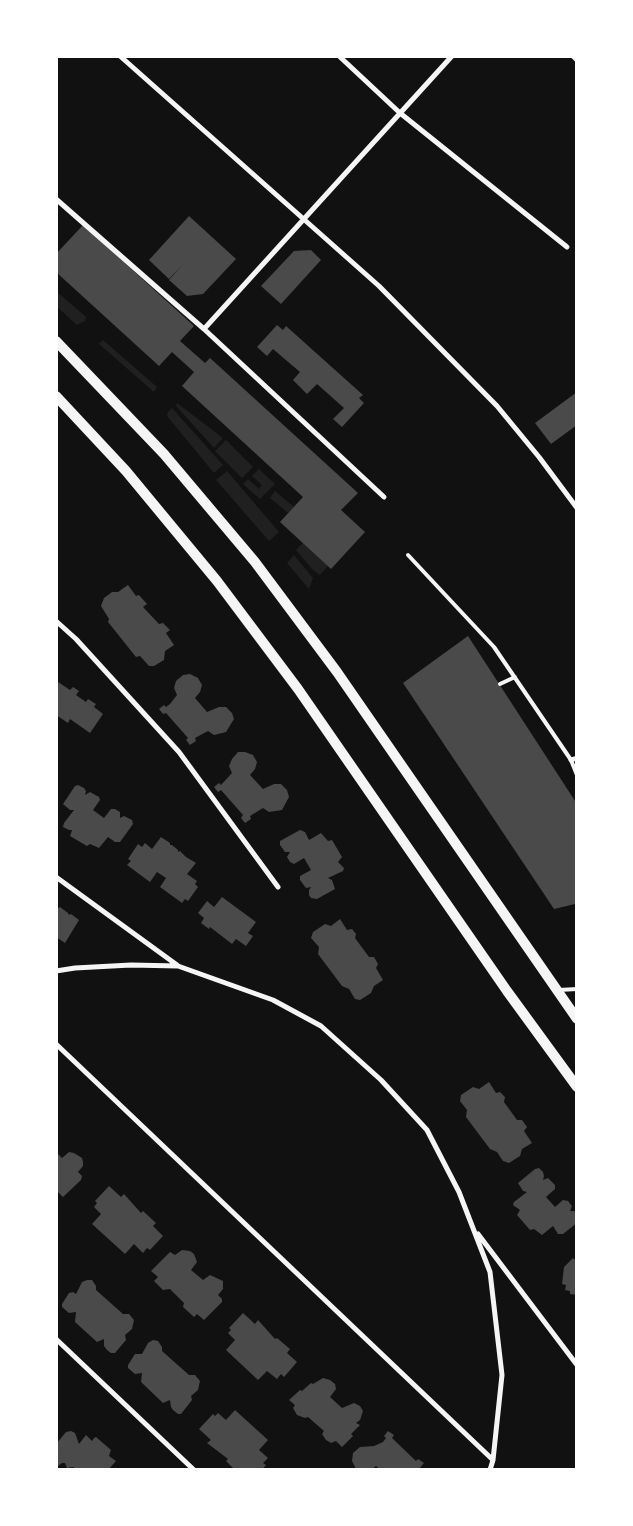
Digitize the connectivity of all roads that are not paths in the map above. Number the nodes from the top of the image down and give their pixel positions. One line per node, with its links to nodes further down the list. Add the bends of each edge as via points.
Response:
1 (120, 56): 8 (street)
2 (339, 56): 6 (street)
3 (452, 56): 6 (street)
4 (572, 56): 5 (street)
5 (577, 60)
6 (400, 114): 8 (street); 9 (street)
7 (56, 199): 10 (street)
8 (304, 219): 10 (street); 14 (street, via 379,286 497,406)
9 (567, 247)
10 (204, 329): 13 (street)
11 (56, 341): 26 (main road, via 164,454 255,562 337,672)
12 (56, 396): 29 (main road, via 126,471 229,597 298,689)
13 (384, 498)
14 (577, 508)
15 (408, 554): 17 (lane, via 494,647)
16 (57, 622): 22 (street, via 76,638 179,752)
17 (515, 678): 18 (lane); 19 (lane)
18 (500, 684)
19 (574, 759): 20 (lane)
20 (577, 774)
21 (56, 877): 23 (street)
22 (278, 887)
23 (178, 966): 24 (street, via 131,965); 30 (street, via 273,1000 321,1026 381,1080 427,1130)
24 (56, 972)
25 (577, 989): 26 (lane)
26 (556, 990): 27 (main road)
27 (577, 1020)
28 (56, 1044): 33 (street)
29 (577, 1087)
30 (473, 1227): 32 (street); 33 (street, via 490,1272 502,1375)
31 (56, 1339): 34 (street)
32 (577, 1365)
33 (493, 1460): 35 (street)
34 (194, 1470)
35 (490, 1470)

